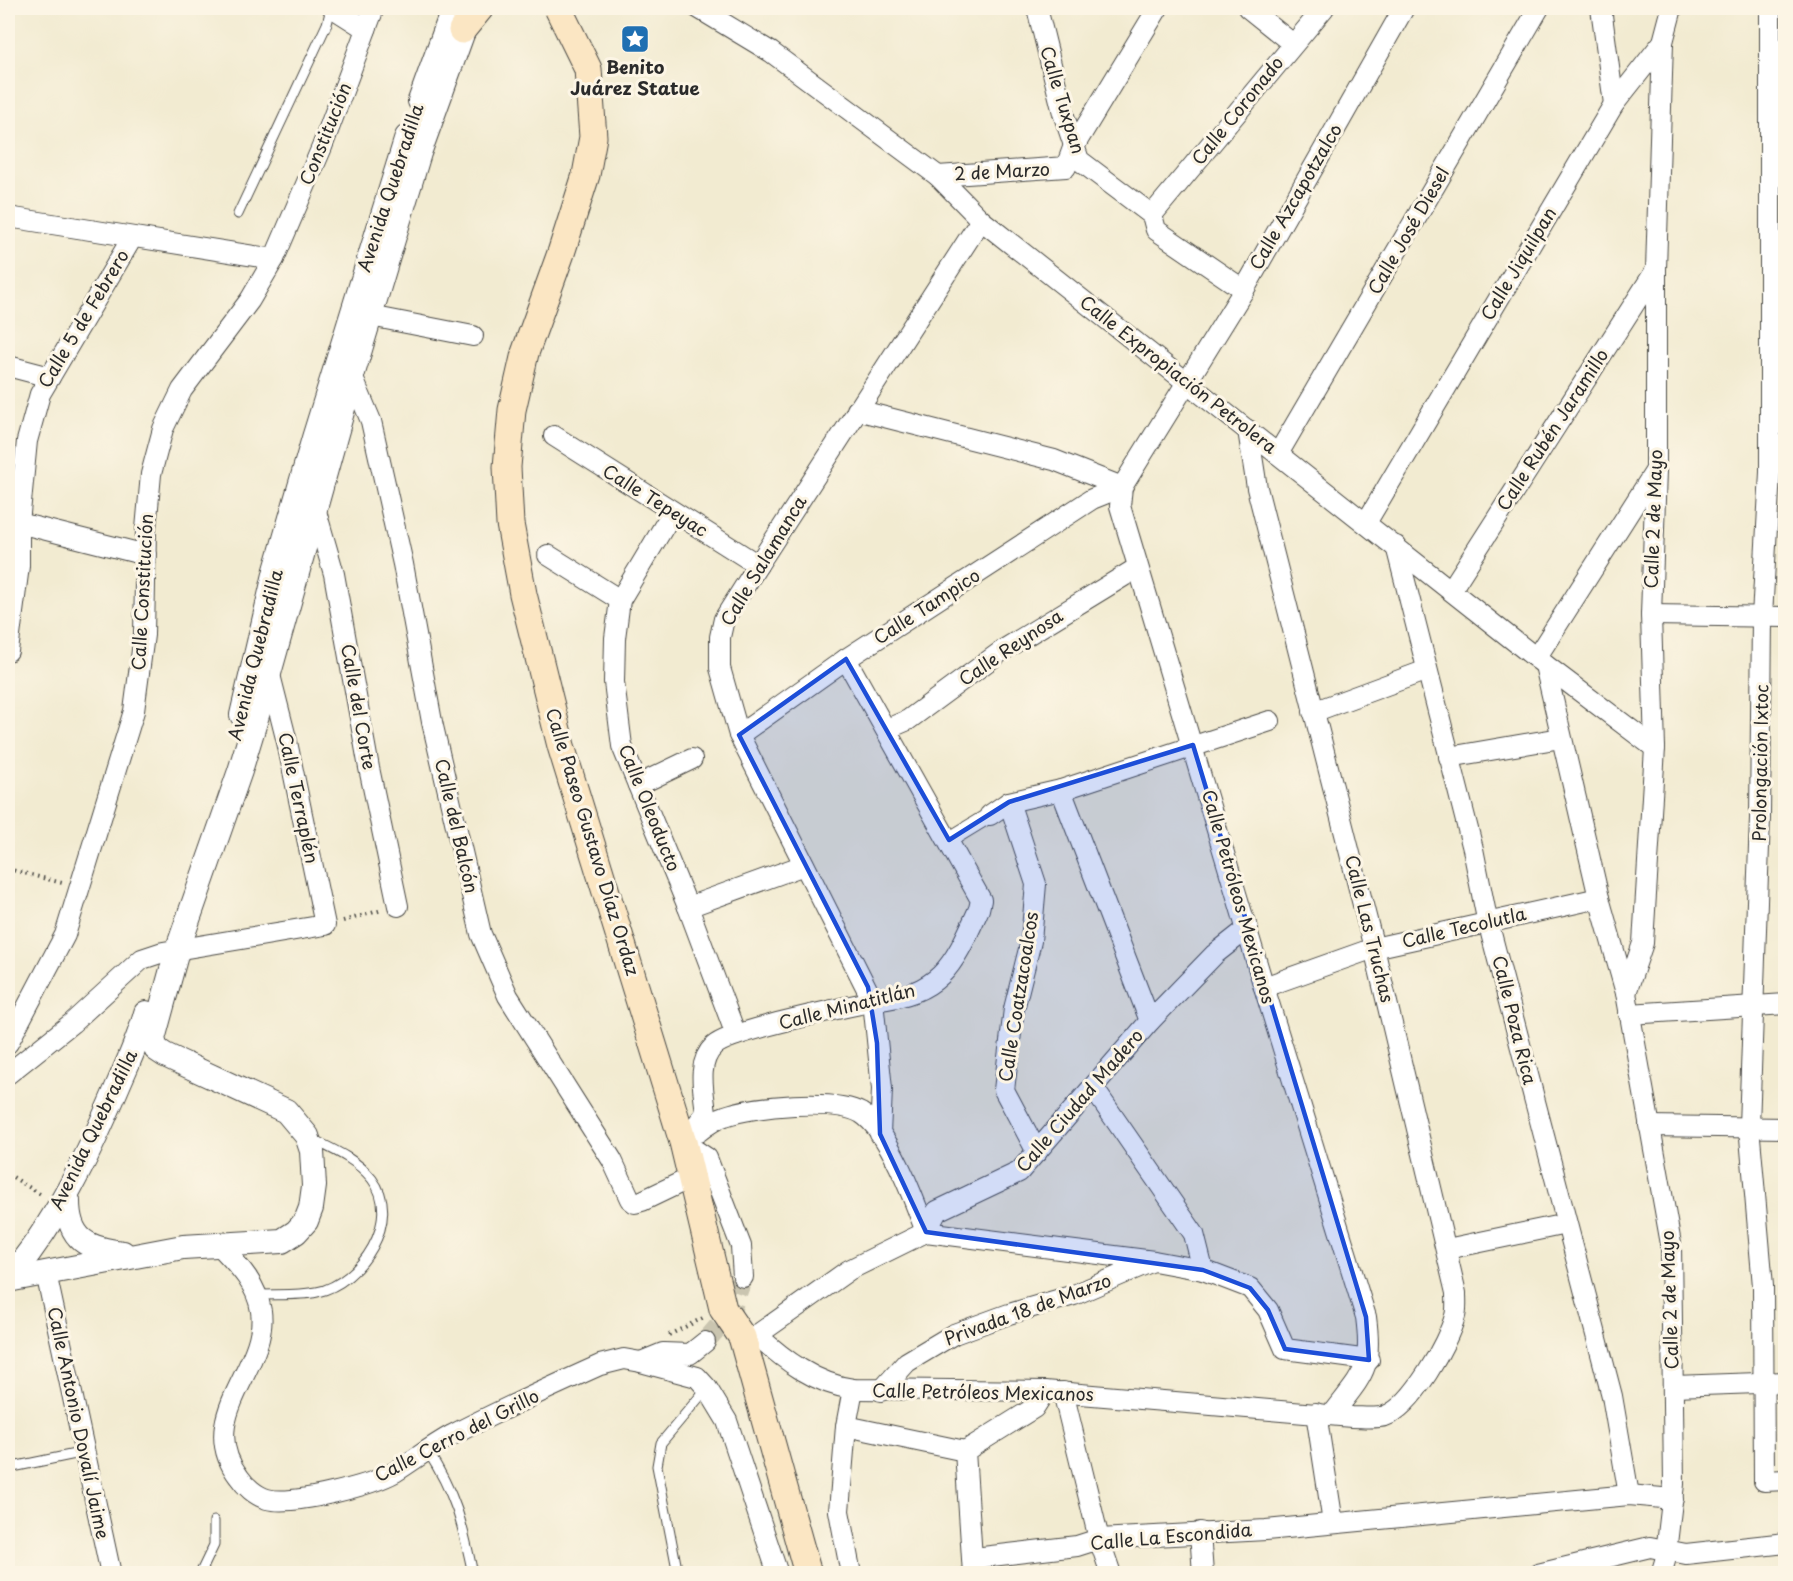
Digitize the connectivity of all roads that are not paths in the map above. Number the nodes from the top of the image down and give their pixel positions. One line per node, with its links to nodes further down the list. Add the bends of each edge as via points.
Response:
1 (332, 8): 17 (street); 24 (lane)
2 (374, 8): 17 (street, Constitución)
3 (480, 8): 16 (main road)
4 (544, 8): 20 (main road, via 567,52 576,80)
5 (558, 8): 20 (main road, Calle Paseo Gustavo Díaz Ordaz, via 588,69)
6 (699, 8): 23 (street, Calle Expropiación Petrolera, via 771,52)
7 (1037, 8): 22 (street, Calle Tuxpan)
8 (1158, 8): 22 (street)
9 (1248, 8): 19 (street)
10 (1324, 8): 19 (street, Calle Coronado)
11 (1404, 8): 31 (street, Calle Azcapotzalco)
12 (1539, 8): 41 (street, Calle José Diesel)
13 (1601, 8): 21 (street)
14 (1672, 8): 18 (street, Calle Jiquilpan)
15 (1770, 8): 56 (street, Prolongación Ixtoc, via 1770,472)
16 (462, 15): 32 (street, Avenida Quebradilla, via 419,153)
17 (366, 29): 29 (street, Constitución)
18 (1663, 42): 21 (street, Calle Jiquilpan); 30 (street, Calle 2 de Mayo)
19 (1293, 44): 25 (street, Calle Coronado)
20 (591, 100): 101 (main road, Calle Paseo Gustavo Díaz Ordaz, via 593,137 586,175 525,353 512,410 507,467 510,524 523,594 561,746)
21 (1614, 104): 47 (street, Calle Jiquilpan)
22 (1073, 147): 23 (street, 2 de Marzo, via 1066,167); 25 (street, Calle Tuxpan, via 1079,160)
23 (938, 176): 27 (street, Calle Expropiación Petrolera)
24 (238, 214)
25 (1152, 215): 31 (street, Calle Tuxpan, via 1156,230)
26 (8, 217): 28 (street)
27 (981, 220): 37 (street, Calle Expropiación Petrolera); 38 (street, Calle Salamanca)
28 (132, 238): 29 (street); 36 (street, Calle 5 de Febrero)
29 (274, 260): 49 (street, Calle Constitución, via 250,300 182,390 163,429 151,474)
30 (1656, 270): 42 (street, Calle 2 de Mayo); 53 (street, Calle Rubén Jaramillo)
31 (1244, 290): 37 (street, Calle Azcapotzalco)
32 (361, 314): 33 (street); 35 (street, Avenida Quebradilla)
33 (473, 336)
34 (8, 366): 36 (street)
35 (343, 374): 44 (street, Avenida Quebradilla); 84 (street, Avenida Quebradilla, via 276,570 240,726); 103 (street, Calle del Balcón, via 371,421 432,722 481,934 508,996 612,1160 630,1199 635,1203 642,1201)
36 (50, 377): 46 (street, Calle 5 de Febrero, via 40,394 27,441)
37 (1187, 384): 39 (street, Calle Expropiación Petrolera); 43 (street)
38 (857, 410): 43 (street, via 1054,460); 51 (street, Calle Salamanca)
39 (1248, 430): 41 (street, Calle Expropiación Petrolera); 63 (street, Calle Las Truchas, via 1257,488)
40 (554, 436): 45 (street, Calle Tepeyac)
41 (1278, 454): 47 (street, Calle Expropiación Petrolera)
42 (1656, 470): 55 (street, Calle 2 de Mayo); 60 (street)
43 (1122, 487): 52 (street, Calle Petróleos Mexicanos, via 1120,506); 59 (street, Calle Tampico, via 1092,499)
44 (315, 507): 62 (street, Avenida Quebradilla); 79 (street, Calle del Corte, via 334,574)
45 (672, 513): 51 (street, Calle Tepeyac); 54 (street, Calle Oleoducto)
46 (19, 523): 49 (street); 58 (street, Calle 5 de Febrero, via 19,566)
47 (1366, 523): 48 (street, Calle Expropiación Petrolera)
48 (1396, 546): 53 (street, Calle Expropiación Petrolera); 61 (street, Calle Poza Rica)
49 (146, 555): 93 (street, Calle Constitución, via 144,635 134,711 116,776 65,935)
50 (548, 555): 54 (street)
51 (758, 565): 66 (street, Calle Salamanca, via 724,619 720,637 720,668)
52 (1137, 568): 65 (street, Calle Reynosa, via 1003,650 908,720); 68 (street, Calle Petróleos Mexicanos)
53 (1451, 590): 60 (street, Calle Expropiación Petrolera)
54 (620, 600): 72 (street, Calle Oleoducto, via 614,682 622,746)
55 (1651, 615): 56 (street); 69 (street, Calle 2 de Mayo)
56 (1762, 617): 57 (street); 89 (street, Prolongación Ixtoc)
57 (1785, 617)
58 (8, 651)
59 (846, 659): 65 (street, Calle Minatitlán); 66 (street, Calle Tampico)
60 (1541, 662): 67 (street, Calle 2 de Mayo); 69 (street, Calle Expropiación Petrolera)
61 (1427, 670): 63 (street); 70 (street, Calle Poza Rica)
62 (269, 671): 84 (street, Avenida Quebradilla, via 240,771); 84 (street, Calle Terraplén, via 325,925)
63 (1313, 712): 83 (street, Calle Las Truchas)
64 (1270, 721): 68 (street)
65 (887, 729): 76 (street, Calle Minatitlán)
66 (739, 735): 77 (street, Calle Salamanca)
67 (1561, 738): 70 (street); 78 (street, Calle 2 de Mayo)
68 (1193, 746): 73 (street); 82 (street, Calle Petróleos Mexicanos)
69 (1655, 748): 86 (street, Calle 2 de Mayo, via 1643,943)
70 (1449, 758): 81 (street, Calle Poza Rica)
71 (692, 759): 72 (street)
72 (638, 785): 80 (street, Calle Oleoducto)
73 (1060, 790): 74 (street); 91 (street)
74 (1009, 802): 75 (street); 102 (street, Calle Coatzacoalcos, via 1036,884 1031,941 1014,1009 1004,1090)
75 (990, 815): 76 (street)
76 (949, 840): 87 (street, Calle Minatitlán, via 981,900 965,939 945,974 930,985 892,999)
77 (804, 865): 80 (street); 87 (street, Calle Salamanca)
78 (1599, 898): 81 (street, Calle Tecolutla); 86 (street, Calle 2 de Mayo)
79 (398, 906)
80 (688, 907): 92 (street, Calle Oleoducto)
81 (1489, 922): 83 (street, Calle Tecolutla); 105 (street, Calle Poza Rica)
82 (1248, 928): 85 (street, Calle Petróleos Mexicanos); 91 (street, Calle Ciudad Madero, via 1215,954)
83 (1374, 948): 85 (street, Calle Tecolutla); 108 (street, Calle Las Truchas)
84 (170, 952): 94 (street, via 141,959 72,1023); 100 (street, Avenida Quebradilla, via 154,1045 165,1055 286,1111); 104 (street, Avenida Quebradilla, via 138,1042)
85 (1264, 987): 118 (street, Calle Petróleos Mexicanos, via 1366,1317)
86 (1626, 993): 90 (street, Calle 2 de Mayo)
87 (873, 1001): 92 (street, Calle Minatitlán); 99 (street, Calle Salamanca, via 882,1089)
88 (1785, 1005): 89 (street)
89 (1754, 1006): 90 (street); 97 (street, Prolongación Ixtoc)
90 (1629, 1014): 96 (street, Calle 2 de Mayo)
91 (1150, 1021): 95 (street, Calle Ciudad Madero)
92 (736, 1035): 101 (street, Calle Minatitlán, via 710,1052 702,1078 706,1113)
93 (8, 1043)
94 (8, 1074)
95 (1094, 1089): 102 (street, Calle Ciudad Madero); 111 (street, via 1194,1234)
96 (1649, 1126): 97 (street); 122 (street, Calle 2 de Mayo, via 1671,1244)
97 (1749, 1126): 98 (street); 121 (street, Prolongación Ixtoc, via 1763,1286)
98 (1785, 1128)
99 (880, 1134): 101 (street, via 861,1113 789,1104 714,1120); 106 (street, via 901,1169)
100 (307, 1136): 107 (street, via 314,1186 306,1221 282,1241); 115 (lane, via 351,1158 373,1180 383,1201 375,1244 354,1274 318,1292)
101 (683, 1142): 103 (main road, Calle Paseo Gustavo Díaz Ordaz); 113 (street, via 707,1158 741,1246)
102 (1037, 1152): 106 (street, Calle Ciudad Madero, via 1012,1177 937,1211)
103 (690, 1178): 116 (main road, Calle Paseo Gustavo Díaz Ordaz, via 723,1309)
104 (63, 1203): 109 (street, via 68,1220 84,1242 101,1250); 112 (street, via 47,1255); 114 (street, Avenida Quebradilla)
105 (1566, 1224): 108 (street); 135 (street, Calle Poza Rica)
106 (926, 1232): 110 (street); 116 (street, Calle Ciudad Madero, via 849,1270)
107 (220, 1246): 109 (street); 115 (street, Calle Cerro del Grillo, via 250,1280)
108 (1447, 1249): 127 (street, Calle Las Truchas, via 1456,1293 1455,1315 1422,1383)
109 (136, 1255): 112 (street)
110 (1154, 1261): 111 (street); 125 (street, Privada 18 de Marzo, via 1074,1295 954,1334 907,1362)
111 (1203, 1270): 118 (street, via 1250,1288 1268,1310 1285,1349)
112 (46, 1273): 114 (street); 132 (street, Calle Antonio Dovalí Jaime)
113 (743, 1277)
114 (8, 1280)
115 (256, 1295): 130 (street, Calle Cerro del Grillo, via 261,1326 258,1345 232,1394 225,1432 227,1459 243,1483 266,1499 307,1498 380,1479)
116 (749, 1336): 124 (street, Calle Petróleos Mexicanos, via 835,1386); 149 (main road, Calle Paseo Gustavo Díaz Ordaz)
117 (705, 1342): 119 (street, via 690,1354 663,1353)
118 (1369, 1360): 128 (street, via 1359,1380)
119 (641, 1362): 123 (street, Calle Cerro del Grillo, via 696,1377); 130 (street, Calle Cerro del Grillo, via 624,1359 600,1365)
120 (1785, 1382): 121 (street)
121 (1764, 1384): 122 (street); 134 (street, Prolongación Ixtoc, via 1764,1481)
122 (1674, 1386): 136 (street, Calle 2 de Mayo)
123 (707, 1388): 147 (lane, via 661,1443 657,1466); 148 (street, Calle Cerro del Grillo, via 727,1421)
124 (853, 1389): 125 (street, Calle Petróleos Mexicanos); 129 (street)
125 (881, 1391): 126 (street, Calle Petróleos Mexicanos)
126 (1054, 1391): 128 (street, Calle Petróleos Mexicanos); 131 (street); 140 (street)
127 (1393, 1412): 128 (street, Calle Petróleos Mexicanos, via 1383,1416)
128 (1324, 1414): 138 (street)
129 (846, 1426): 131 (street); 150 (street, via 839,1511)
130 (427, 1450): 146 (lane, via 447,1481 459,1510)
131 (966, 1451): 143 (street)
132 (85, 1452): 133 (lane); 144 (street, Calle Antonio Dovalí Jaime)
133 (8, 1468)
134 (1785, 1480)
135 (1636, 1496): 136 (street, Calle La Escondida); 138 (street, Calle La Escondida)
136 (1673, 1499): 142 (street, Calle 2 de Mayo)
137 (214, 1521): 145 (lane, via 214,1545)
138 (1333, 1523): 139 (street, Calle La Escondida)
139 (1200, 1532): 140 (street, Calle La Escondida); 152 (street)
140 (1099, 1539): 143 (street, Calle La Escondida); 151 (street)
141 (1785, 1543): 142 (street, via 1686,1554)
142 (1666, 1550): 153 (street, via 1650,1547); 154 (street, Calle 2 de Mayo)
143 (974, 1566)
144 (111, 1574)
145 (200, 1574)
146 (473, 1574)
147 (678, 1574)
148 (778, 1574)
149 (808, 1574)
150 (851, 1574)
151 (1111, 1574)
152 (1203, 1574)
153 (1538, 1574)
154 (1661, 1574)

